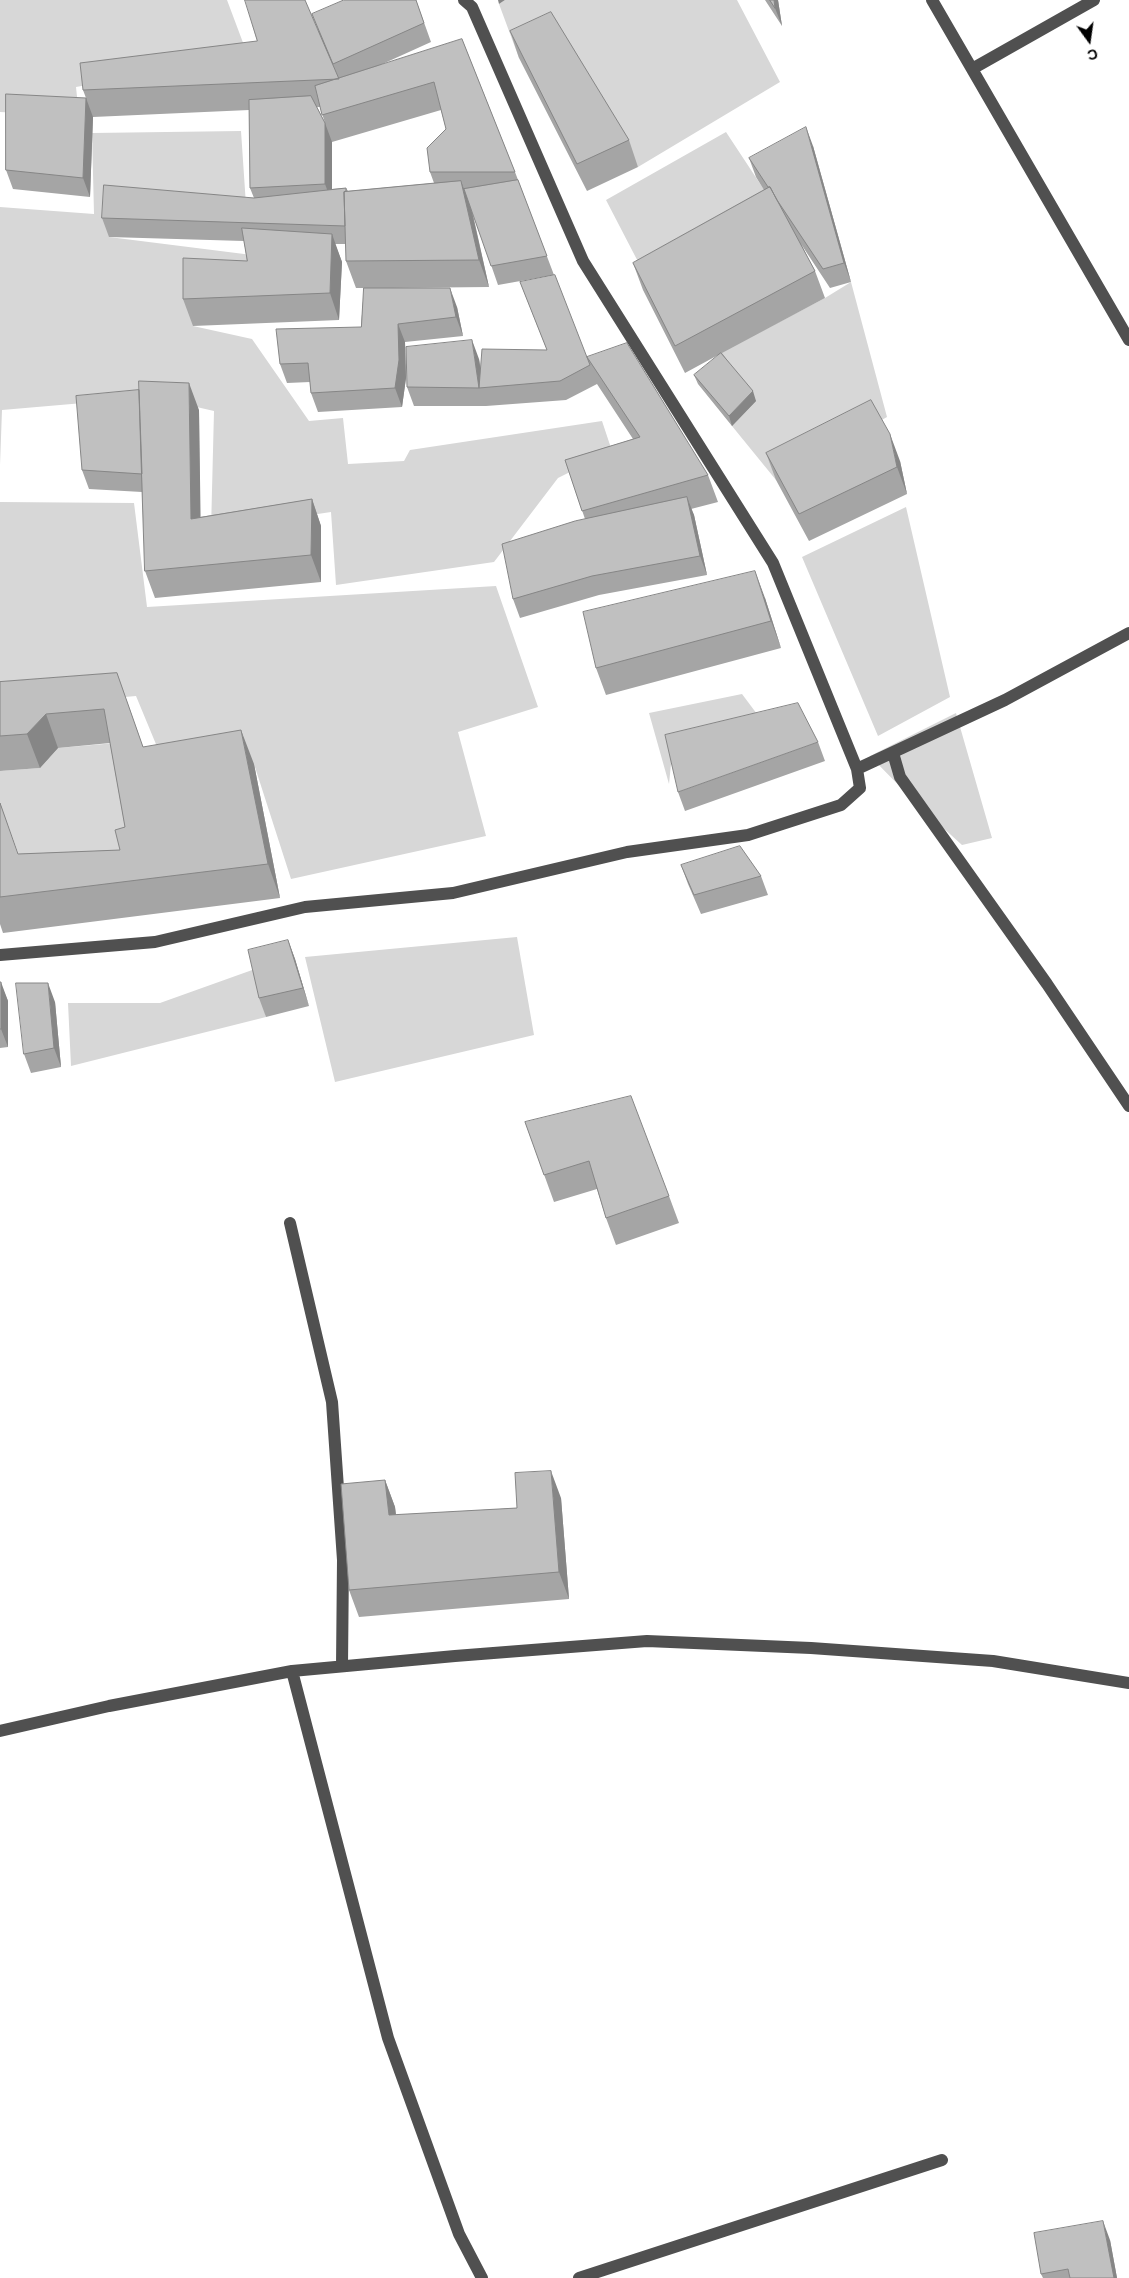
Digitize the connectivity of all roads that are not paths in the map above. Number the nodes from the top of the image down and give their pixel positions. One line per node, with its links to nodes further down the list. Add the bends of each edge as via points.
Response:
1 (464, 0): 8 (street, via 472,7 583,261 773,563)
2 (932, 0): 4 (street)
3 (1094, 0): 4 (street)
4 (972, 69): 5 (street)
5 (1129, 340)
6 (1129, 633): 7 (street, via 1005,700)
7 (893, 753): 8 (street); 10 (street, via 900,777)
8 (857, 769): 9 (street, via 860,788 841,805 748,835 627,852 453,893 305,907 155,942)
9 (0, 955)
10 (1129, 1106)
11 (290, 1223): 12 (street, via 332,1402 343,1560)
12 (342, 1666): 13 (street); 14 (street, via 648,1641 993,1661)
13 (292, 1671): 15 (street, via 109,1706); 17 (street, via 388,2038 459,2234)
14 (1129, 1683)
15 (0, 1731)
16 (942, 2160): 18 (street)
17 (482, 2278)
18 (579, 2278)

